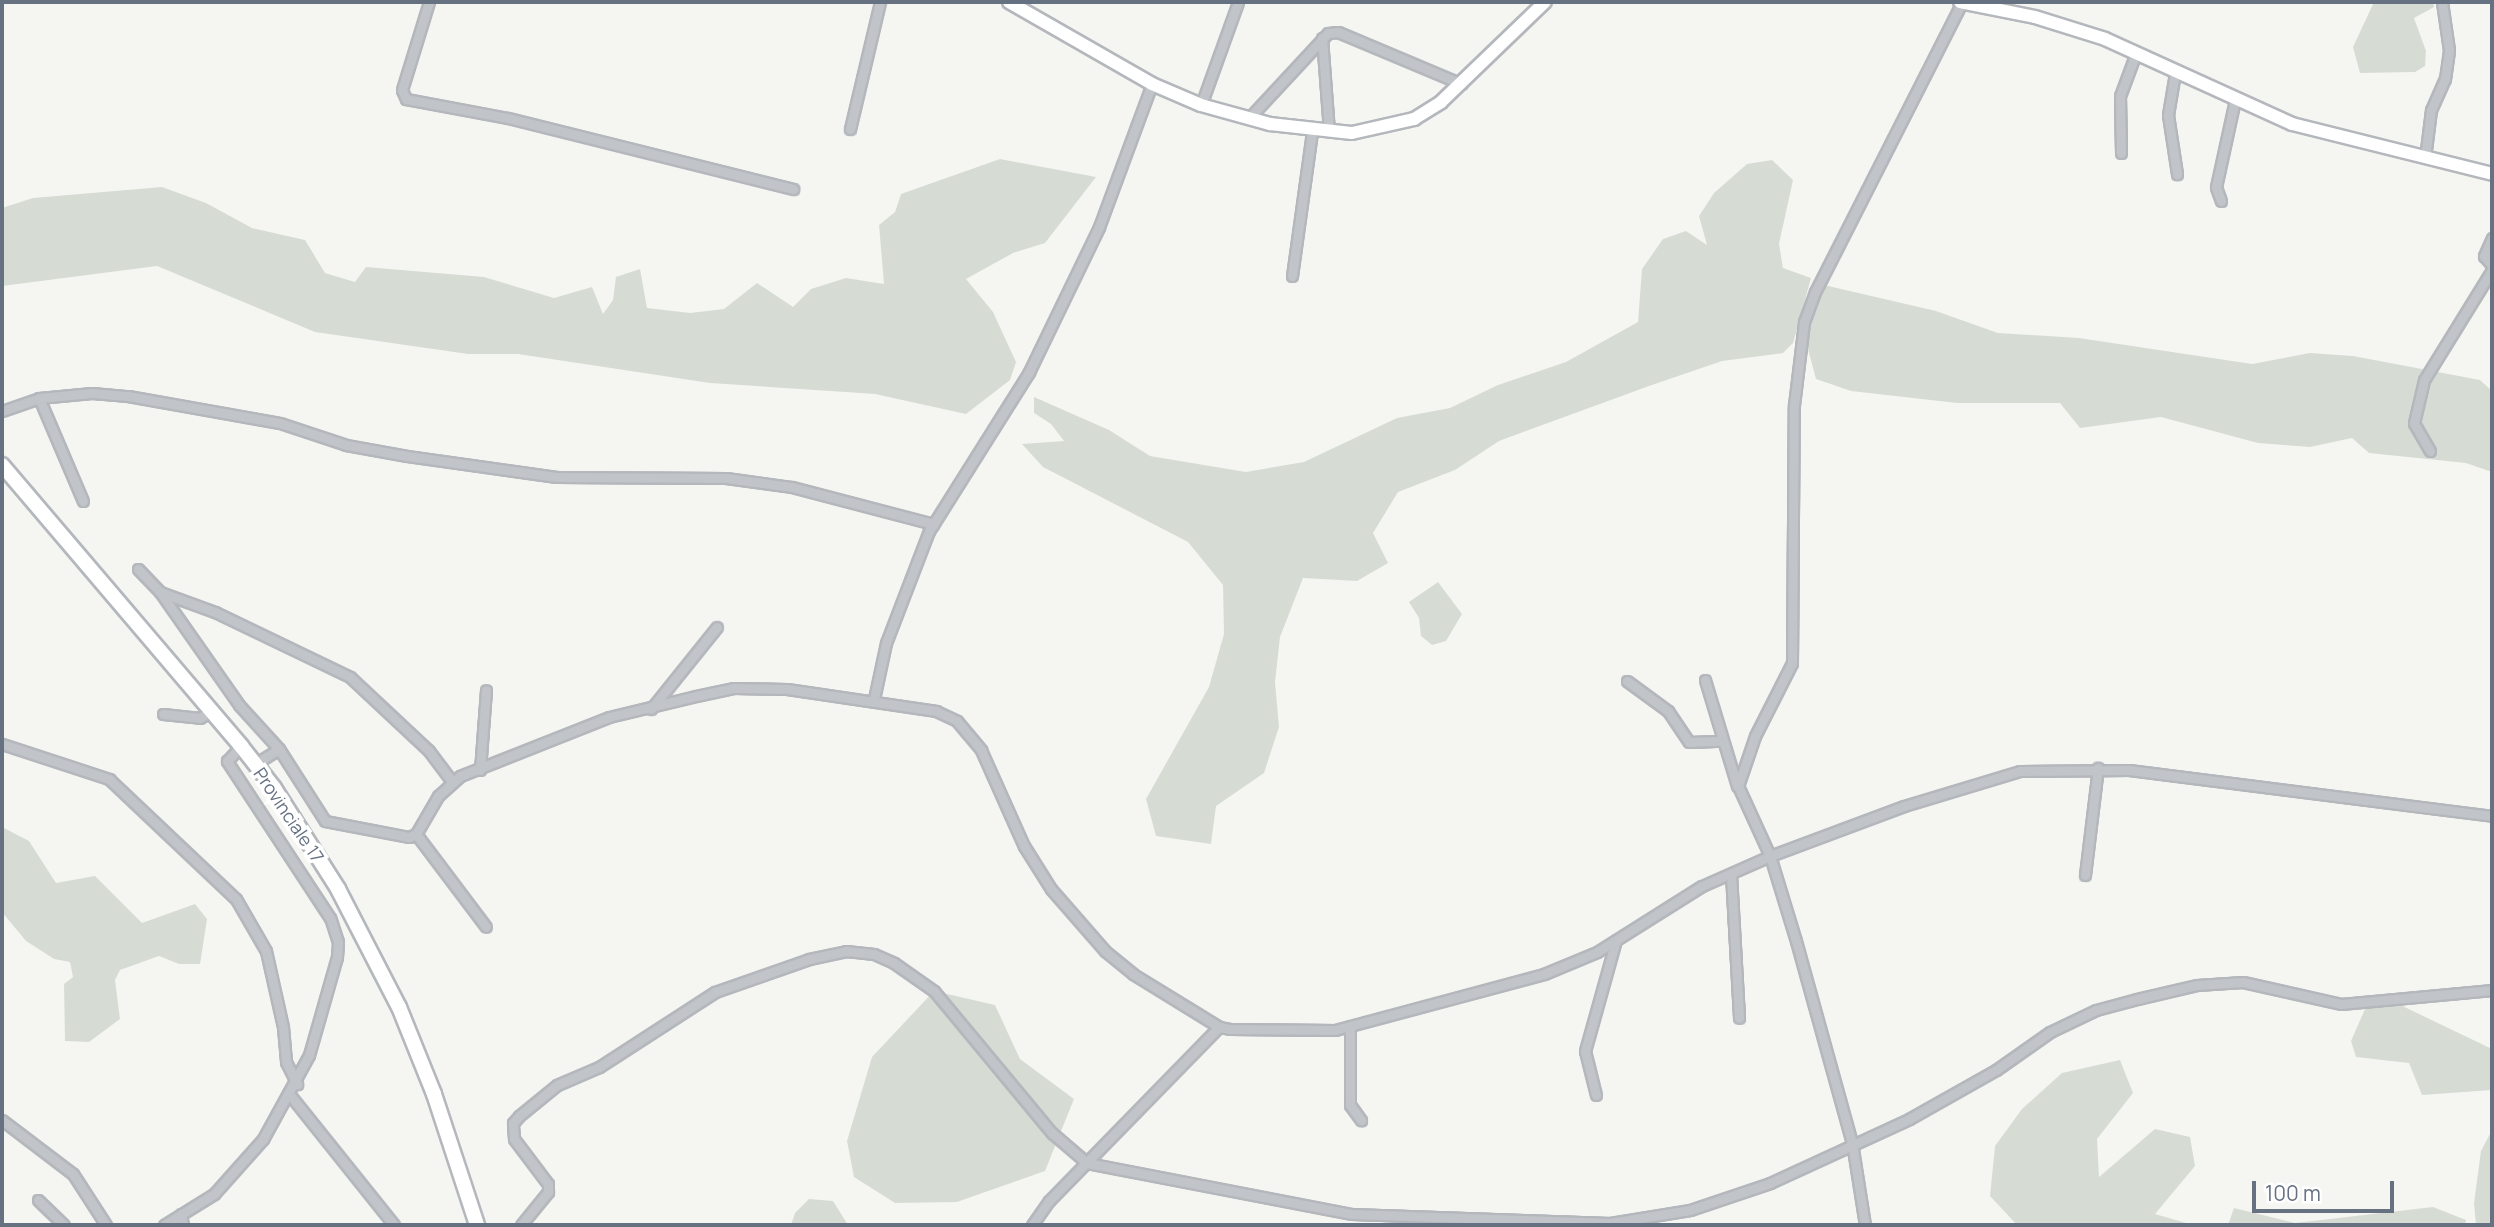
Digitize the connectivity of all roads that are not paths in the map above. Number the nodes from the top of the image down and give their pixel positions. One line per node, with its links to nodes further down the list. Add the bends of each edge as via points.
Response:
1 (429, 2): 23 (street, via 402,90 406,99 508,118)
2 (880, 2): 16 (street)
3 (1009, 2): 12 (street)
4 (1238, 2): 14 (street)
5 (1545, 2): 11 (street)
6 (1961, 2): 9 (street, via 2072,27); 52 (street, via 1804,322 1794,405 1792,663 1755,736)
7 (2442, 2): 20 (street, via 2449,50 2445,79 2431,110)
8 (1322, 38): 11 (street, via 1338,32); 15 (street); 18 (street)
9 (2136, 53): 10 (street); 19 (street, via 2120,96)
10 (2175, 73): 13 (street); 21 (street, via 2168,115)
11 (1462, 84): 18 (street, via 1415,119 1380,131)
12 (1152, 85): 14 (street); 33 (street, via 1099,227 1029,372)
13 (2235, 100): 20 (street, via 2292,124); 24 (street, via 2216,187)
14 (1201, 105): 15 (street)
15 (1249, 118): 17 (street)
16 (850, 129)
17 (1312, 131): 18 (street); 27 (street)
18 (1329, 131)
19 (2120, 153)
20 (2425, 158): 22 (street)
21 (2177, 174)
22 (2492, 174)
23 (793, 190)
24 (2221, 201)
25 (2492, 238): 26 (street, via 2484,256)
26 (2492, 268): 30 (street, via 2424,380 2414,423)
27 (1293, 276)
28 (39, 398): 29 (street); 32 (street); 33 (street, via 92,393 181,403 280,423 346,445 557,477 726,478 792,487)
29 (2, 411)
30 (2430, 451)
31 (2, 465): 42 (main road, Provinciale 17)
32 (83, 501)
33 (933, 524): 40 (street, via 886,643)
34 (138, 569): 35 (street)
35 (160, 592): 47 (street, via 239,705); 51 (street, via 215,612 350,677 429,751)
36 (717, 627): 41 (street)
37 (1705, 680): 44 (street)
38 (1627, 681): 44 (street, via 1668,711 1689,742)
39 (486, 690): 50 (street)
40 (874, 699): 41 (street, via 734,688); 65 (street, via 936,711 957,721 981,750 1024,846 1051,889 1120,966)
41 (651, 709): 50 (street, via 564,733)
42 (212, 710): 43 (street, via 200,718); 46 (main road, Provinciale 17)
43 (163, 714)
44 (1722, 741): 52 (street)
45 (2, 744): 66 (street, via 109,779 236,900 266,951 286,1062)
46 (241, 746): 48 (main road, Provinciale 17); 56 (street, via 227,761)
47 (279, 749): 48 (street); 54 (street, via 325,821 400,837)
48 (255, 764): 55 (main road, Provinciale 17)
49 (2098, 768): 53 (street); 57 (street, via 2029,770 1994,777); 59 (street)
50 (480, 770): 51 (street)
51 (452, 782): 54 (street, via 438,796)
52 (1738, 786): 57 (street)
53 (2492, 816)
54 (416, 834): 60 (street)
55 (306, 839): 56 (street); 80 (main road, Provinciale 17, via 399,1007 434,1094)
56 (290, 855): 66 (street, via 330,918 338,942 320,1020)
57 (1770, 856): 58 (street); 71 (street)
58 (1731, 874): 61 (street, via 1671,903); 63 (street)
59 (2085, 875)
60 (486, 927)
61 (1616, 940): 64 (street, via 1544,974); 68 (street, via 1585,1051)
62 (2492, 990): 71 (street, via 2341,1004 2243,982 2197,985 2137,999 2096,1010 2050,1032 1996,1070 1909,1119)
63 (1739, 1018)
64 (1350, 1026): 65 (street); 70 (street, via 1350,1105)
65 (1219, 1027): 72 (street)
66 (297, 1084): 67 (street)
67 (290, 1095): 74 (street, via 230,1180); 79 (street)
68 (1596, 1095)
69 (2, 1120): 76 (street, via 73,1174)
70 (1361, 1120)
71 (1852, 1143): 72 (street, via 1734,1198 1610,1223 1352,1214); 83 (street)
72 (1087, 1163): 81 (street, via 1052,1133 959,1017 925,983 874,954 846,951 715,992 599,1067 557,1084 519,1116 513,1123 514,1139 548,1184 548,1192); 82 (street)
73 (38, 1200): 75 (street)
74 (181, 1214): 77 (street); 78 (street)
75 (64, 1225)
76 (106, 1225)
77 (163, 1225)
78 (183, 1225)
79 (394, 1225)
80 (477, 1225)
81 (522, 1225)
82 (1032, 1225)
83 (1865, 1225)

